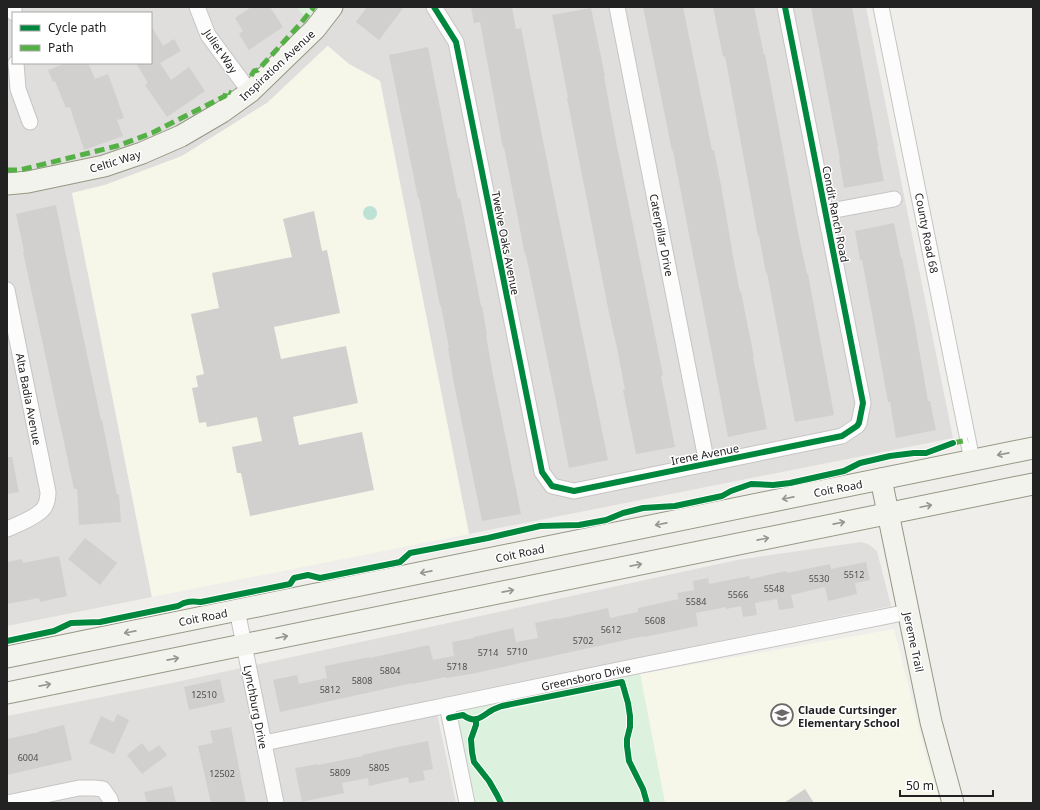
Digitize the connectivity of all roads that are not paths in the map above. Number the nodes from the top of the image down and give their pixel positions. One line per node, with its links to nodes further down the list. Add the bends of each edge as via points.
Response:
1 (197, 7): 8 (street, Juliet Way, via 208,35)
2 (332, 7): 8 (main road, Inspiration Avenue, via 315,30)
3 (434, 7): 21 (street, Twelve Oaks Avenue, via 456,42 542,472)
4 (617, 7): 18 (street, Caterpillar Drive)
5 (785, 7): 13 (street, Condit Ranch Road)
6 (881, 7): 17 (street, County Road 68)
7 (16, 64): 10 (street, via 18,89)
8 (250, 92): 9 (main road, Inspiration Avenue)
9 (216, 116): 11 (main road, Celtic Way, via 181,136 104,166)
10 (30, 122)
11 (7, 184)
12 (894, 199): 13 (street)
13 (825, 212): 15 (street, Condit Ranch Road, via 863,404)
14 (7, 290): 23 (street, Alta Badia Avenue, via 48,497 45,507 27,520)
15 (858, 425): 18 (street, Irene Avenue, via 842,436)
16 (1033, 448): 17 (main road, Coit Road, one-way to 17)
17 (972, 460): 19 (main road, Coit Road)
18 (707, 464): 21 (street, Irene Avenue, via 574,491)
19 (881, 479): 22 (main road, Jereme Trail); 24 (main road, Coit Road, one-way to 24)
20 (1033, 484): 22 (main road, one-way to 20)
21 (552, 486)
22 (888, 513): 25 (main road, one-way to 22); 27 (main road, Jereme Trail)
23 (7, 529)
24 (464, 564): 25 (main road); 26 (main road, Coit Road, one-way to 26)
25 (470, 598): 28 (main road, one-way to 25)
26 (237, 610): 28 (street, Lynchburg Drive); 29 (main road, Coit Road, one-way to 29)
27 (908, 612): 31 (street, Greensboro Drive); 37 (main road, Jereme Trail, via 931,722)
28 (244, 645): 30 (main road, one-way to 28); 32 (street, Lynchburg Drive)
29 (7, 657)
30 (7, 693)
31 (447, 705): 32 (street, Greensboro Drive); 36 (street)
32 (264, 743): 35 (street, Lynchburg Drive)
33 (7, 803): 34 (street, via 79,788 103,789)
34 (111, 803)
35 (276, 803)
36 (467, 803)
37 (953, 803)

